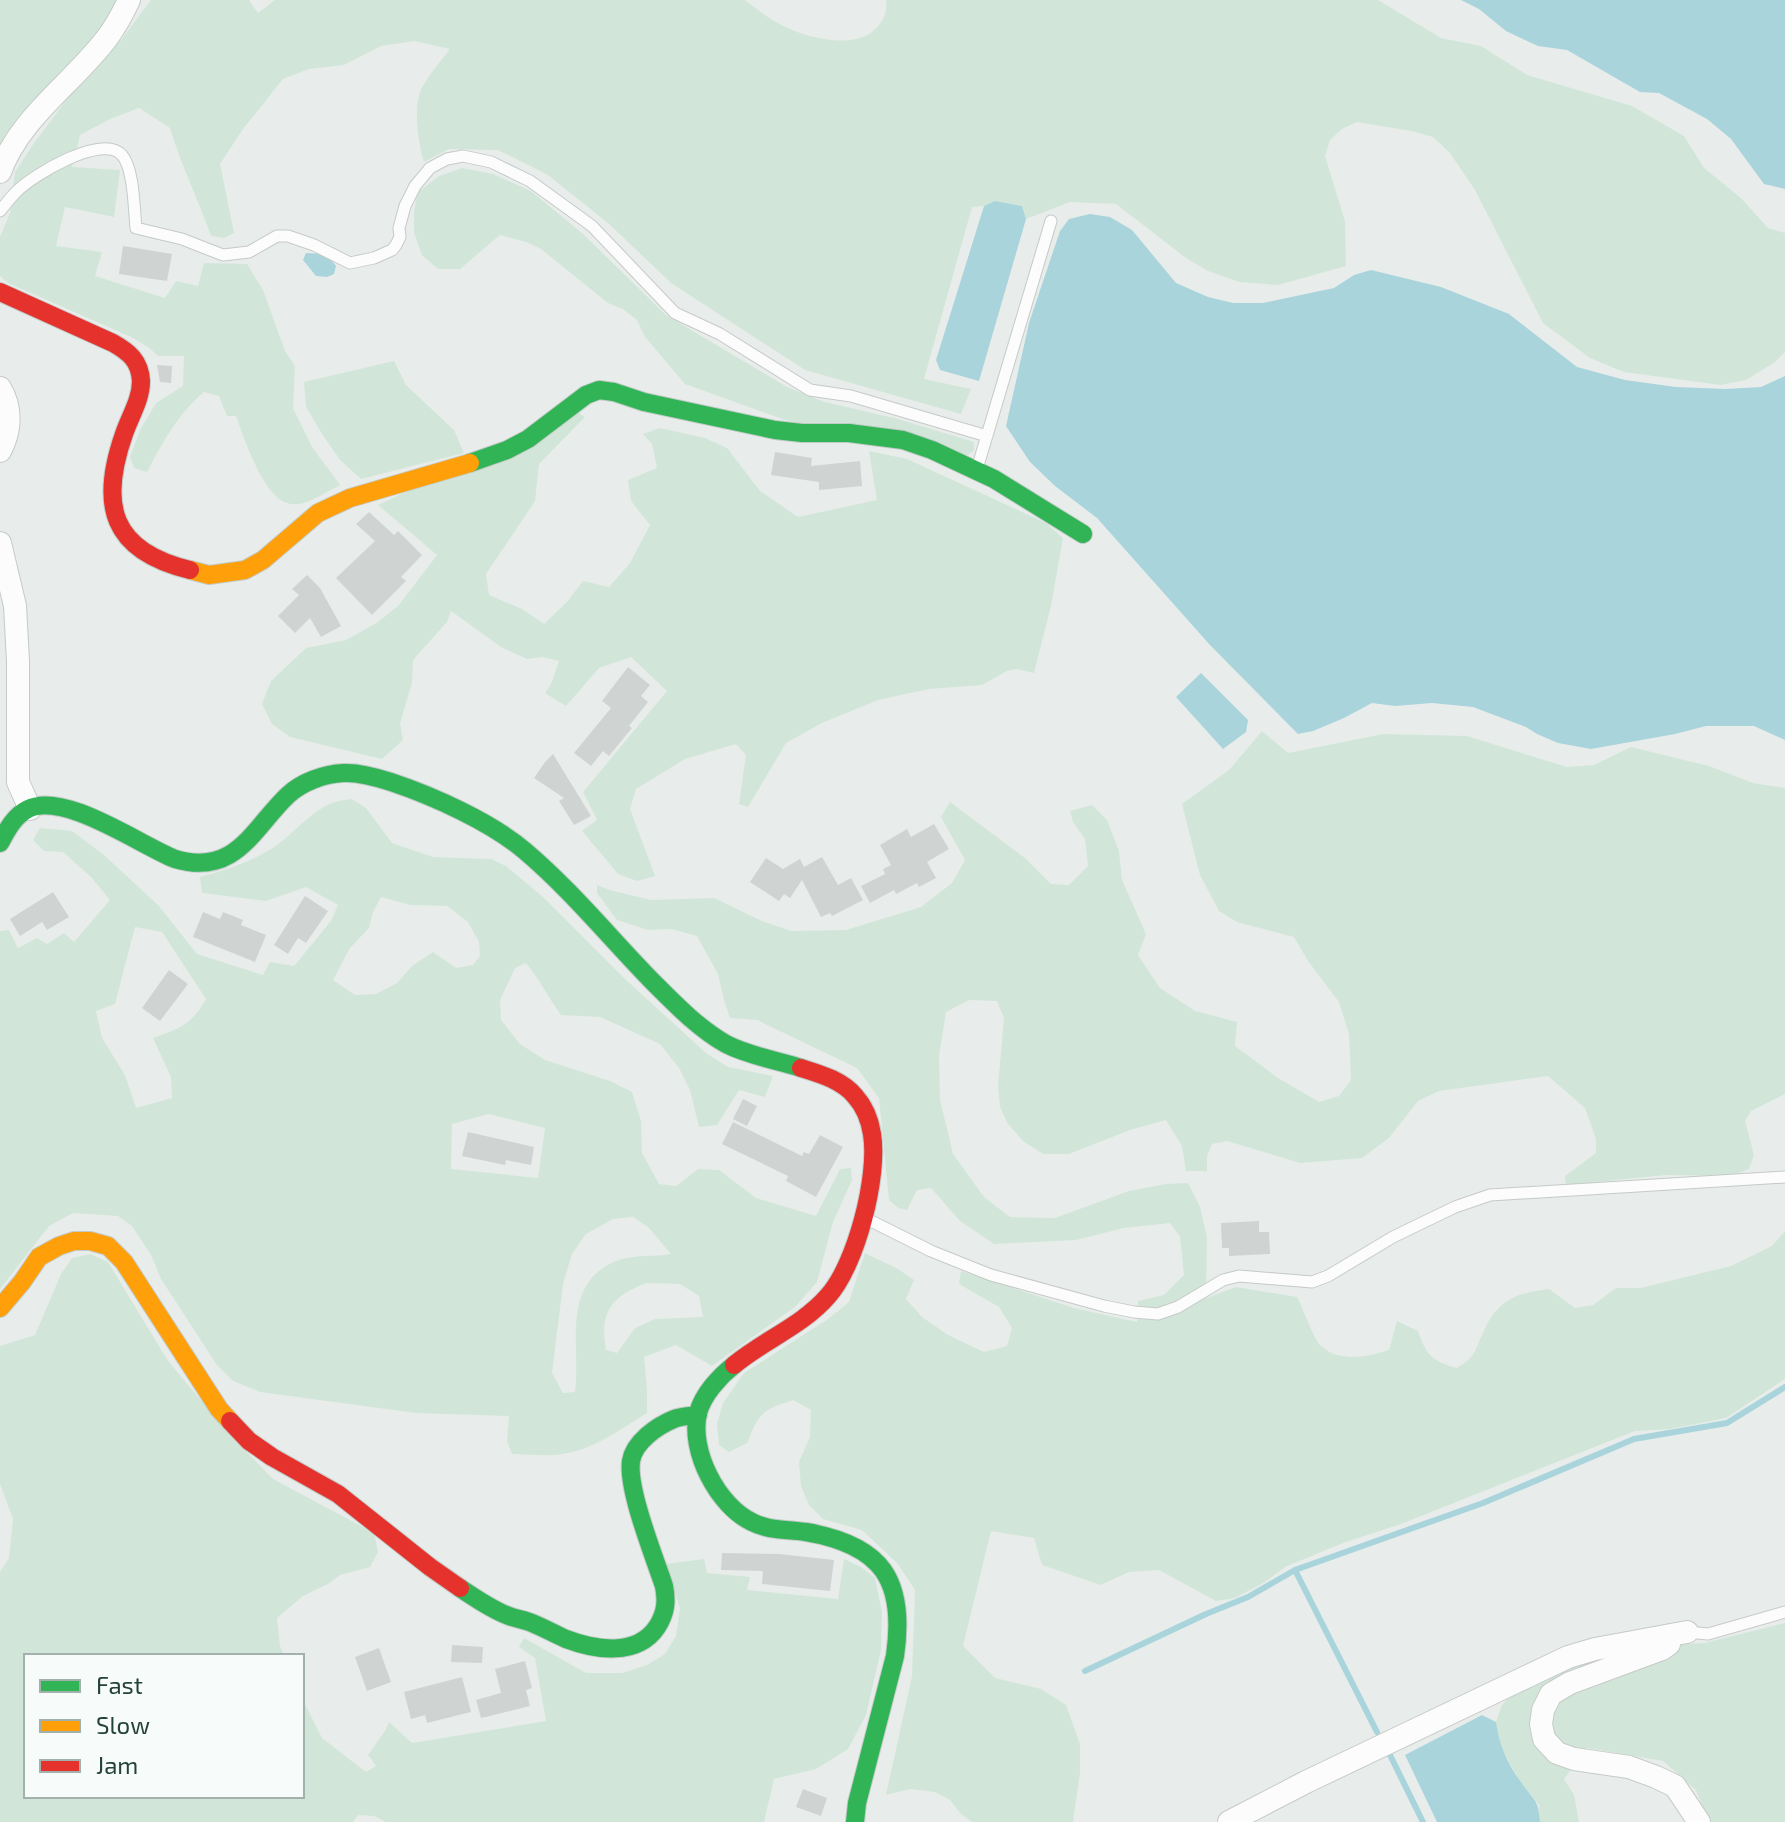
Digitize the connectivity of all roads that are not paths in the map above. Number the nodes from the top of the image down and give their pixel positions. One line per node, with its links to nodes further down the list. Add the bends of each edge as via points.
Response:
1 (129, 0): 2 (street, via 107,38 27,126)
2 (0, 172)
3 (0, 211): 7 (lane, via 18,190 50,168 108,147 128,164 136,228 223,255 249,252 277,236 288,236 350,263 392,250 405,206 430,168 463,156 491,162 530,181 592,226 675,313 720,334 810,390 851,396)
4 (1051, 221): 7 (lane)
5 (0, 292): 9 (street, via 130,353 141,382 111,486 119,524 129,540 156,560 209,575 245,570 318,513 350,498 507,450 599,390 775,430 903,440)
6 (0, 388): 8 (street, via 8,404 8,429)
7 (987, 436): 9 (lane)
8 (0, 451)
9 (976, 471): 10 (street)
10 (1083, 534)
11 (0, 543): 12 (street, via 15,606 18,782)
12 (30, 809): 13 (street, via 17,817); 15 (street, via 58,805 175,859 193,862 228,856 244,847 288,795 325,776 346,772 416,791 490,827 522,847 684,1013 716,1037 851,1091 871,1130 873,1159)
13 (0, 843)
14 (1785, 1177): 15 (lane, via 1490,1195 1383,1242 1312,1282 1239,1276 1158,1314 1104,1306 991,1275)
15 (864, 1217): 17 (street, via 831,1294 716,1381)
16 (0, 1308): 17 (street, via 39,1257 74,1241 108,1246 124,1262 219,1409 249,1441 338,1494 467,1593 506,1615 587,1646 628,1647 652,1634 660,1622 666,1594 631,1480 631,1459 651,1433 675,1418)
17 (698, 1415): 20 (street, via 706,1473 743,1518 766,1528 840,1539 880,1563 890,1580 898,1622 894,1664)
18 (1785, 1612): 19 (lane, via 1708,1634)
19 (1687, 1632): 21 (street, via 1568,1657); 22 (street, via 1662,1649 1551,1694 1541,1724 1544,1739 1557,1753 1629,1767 1675,1786)
20 (855, 1822)
21 (1229, 1822)
22 (1699, 1822)

